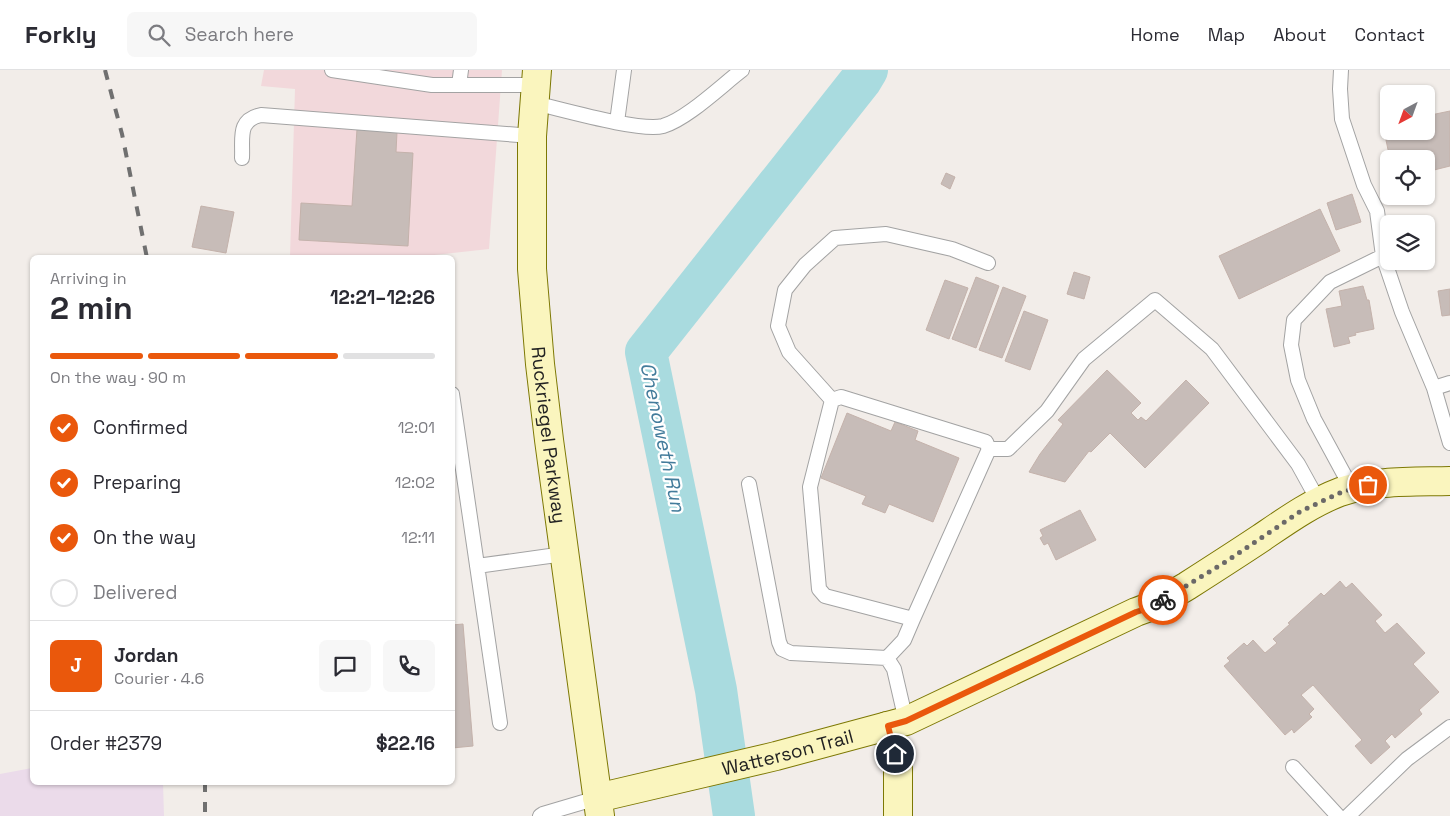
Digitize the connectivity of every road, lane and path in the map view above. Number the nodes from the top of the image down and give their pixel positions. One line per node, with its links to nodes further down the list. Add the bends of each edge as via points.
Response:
1 (332, 70): 6 (lane, via 432,85)
2 (461, 70): 6 (lane)
3 (624, 70): 8 (lane)
4 (742, 70): 8 (lane, via 685,115 663,126)
5 (1341, 70): 11 (lane, via 1342,119 1364,185 1377,211)
6 (459, 85): 7 (lane)
7 (536, 86): 8 (lane); 9 (main road, Ruckriegel Parkway)
8 (617, 122)
9 (532, 136): 10 (lane, via 261,115 251,117 243,126); 25 (main road, Ruckriegel Parkway, via 532,269 540,364)
10 (242, 158)
11 (1380, 234)
12 (1380, 257): 23 (lane, via 1330,282 1294,320 1291,345 1298,380 1314,419)
13 (988, 263): 17 (lane, via 952,249 886,234 835,238 805,265 786,290 778,326 789,352)
14 (1388, 270): 16 (lane)
15 (1450, 383): 16 (lane)
16 (1434, 388): 19 (lane)
17 (832, 400): 20 (lane, via 841,397 986,442); 27 (lane, via 810,487 819,589 825,596)
18 (455, 415): 26 (lane)
19 (1450, 443)
20 (989, 449): 24 (lane, via 1008,448 1046,411 1084,359 1155,300 1212,349 1298,464); 27 (lane)
21 (1450, 481): 23 (main road, Watterson Trail, via 1395,482)
22 (749, 484): 28 (lane, via 782,649 791,653)
23 (1352, 489): 24 (main road, Watterson Trail)
24 (1319, 502): 30 (main road, Watterson Trail, via 1152,607)
25 (564, 554): 26 (lane); 33 (main road, Ruckriegel Parkway)
26 (477, 566): 29 (lane)
27 (914, 619): 28 (lane, via 904,640)
28 (886, 658): 30 (lane, via 894,669)
29 (500, 723)
30 (897, 723): 33 (main road, Watterson Trail, via 691,777); 35 (main road)
31 (1450, 728): 37 (lane, via 1407,759)
32 (1293, 767): 36 (lane)
33 (598, 807): 34 (lane)
34 (540, 816)
35 (898, 816)
36 (1338, 816)
37 (1348, 816)

